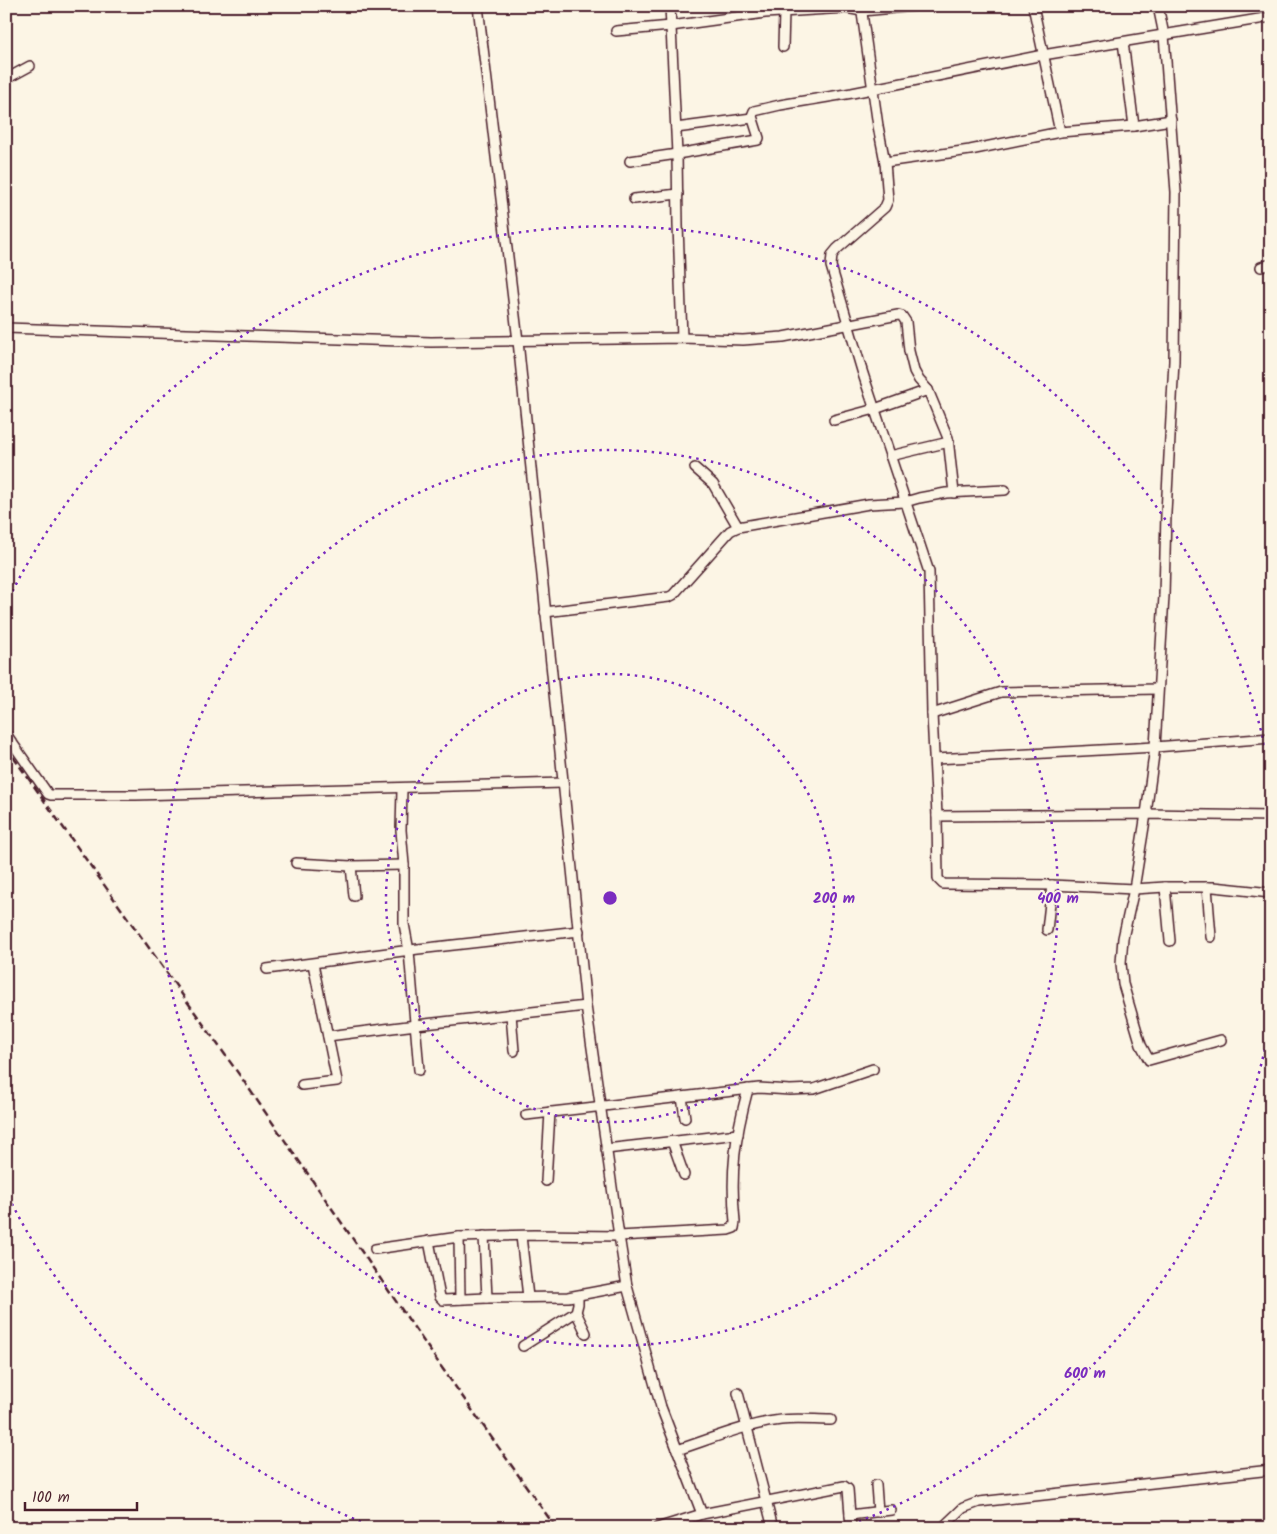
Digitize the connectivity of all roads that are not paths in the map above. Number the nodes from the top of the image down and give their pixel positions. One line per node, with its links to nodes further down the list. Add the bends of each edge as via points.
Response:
1 (478, 6): 33 (street)
2 (670, 6): 9 (street)
3 (916, 6): 6 (street)
4 (1033, 6): 14 (street)
5 (1158, 6): 11 (street)
6 (861, 9): 7 (street); 17 (street)
7 (784, 12): 9 (street); 13 (street)
8 (1271, 18): 11 (street)
9 (671, 26): 10 (street); 21 (street)
10 (616, 30)
11 (1164, 35): 12 (street); 19 (street)
12 (1123, 42): 14 (street); 20 (street)
13 (783, 47)
14 (1043, 55): 17 (street); 22 (street)
15 (30, 66): 16 (street)
16 (6, 79)
17 (872, 90): 18 (street, via 758,110); 25 (street)
18 (752, 118): 21 (street); 23 (street, via 758,140)
19 (1171, 120): 20 (street); 45 (street, via 1176,192 1174,361)
20 (1134, 126): 22 (street)
21 (676, 128): 23 (street)
22 (1060, 132): 25 (street)
23 (677, 154): 24 (street); 26 (street)
24 (630, 161)
25 (886, 162): 30 (street, via 887,204 836,249 831,262)
26 (678, 194): 27 (street); 32 (street)
27 (634, 199)
28 (1271, 264): 29 (street)
29 (1261, 267)
30 (849, 325): 32 (street, via 764,339); 34 (street, via 892,315 902,316 906,322 914,371); 35 (street)
31 (6, 328): 33 (street, via 431,342)
32 (682, 338): 33 (street)
33 (518, 340): 44 (street)
34 (928, 390): 35 (street); 37 (street)
35 (875, 409): 36 (street); 38 (street)
36 (834, 420)
37 (948, 442): 38 (street); 41 (street)
38 (890, 456): 42 (street)
39 (695, 468): 43 (street, via 714,484)
40 (1005, 490): 41 (street)
41 (954, 492): 42 (street)
42 (905, 502): 43 (street, via 869,504); 46 (street, via 929,572)
43 (738, 527): 44 (street, via 730,530 669,597)
44 (545, 612): 51 (street)
45 (1158, 689): 46 (street, via 1000,692); 49 (street)
46 (932, 714): 50 (street)
47 (6, 734): 52 (street, via 51,795)
48 (1271, 738): 49 (street)
49 (1155, 747): 50 (street); 53 (street)
50 (935, 759): 54 (street)
51 (563, 783): 52 (street); 66 (street)
52 (402, 788): 57 (street)
53 (1146, 814): 54 (street); 55 (street); 62 (street)
54 (937, 816): 59 (street, via 939,882)
55 (1271, 816)
56 (296, 863): 58 (street)
57 (404, 865): 58 (street); 69 (street, via 404,924)
58 (351, 866): 64 (street)
59 (1052, 885): 62 (street); 65 (street)
60 (1165, 887): 61 (street); 62 (street); 68 (street)
61 (1207, 887): 63 (street); 67 (street)
62 (1134, 889): 76 (street, via 1123,938 1122,984 1146,1057 1149,1060)
63 (1271, 893)
64 (354, 896)
65 (1047, 930)
66 (579, 932): 69 (street); 72 (street)
67 (1211, 938)
68 (1170, 941)
69 (408, 951): 70 (street); 74 (street)
70 (313, 964): 71 (street); 75 (street)
71 (267, 969)
72 (586, 1006): 73 (street); 83 (street)
73 (511, 1014): 74 (street); 77 (street)
74 (416, 1024): 75 (street); 79 (street)
75 (328, 1036): 80 (street, via 337,1081)
76 (1221, 1040)
77 (514, 1051)
78 (872, 1069): 81 (street, via 814,1089)
79 (419, 1070)
80 (302, 1085)
81 (748, 1090): 82 (street); 87 (street)
82 (682, 1097): 83 (street); 86 (street)
83 (600, 1106): 84 (street); 89 (street)
84 (550, 1112): 85 (street); 91 (street)
85 (526, 1115)
86 (685, 1118)
87 (738, 1134): 88 (street); 94 (street, via 732,1180 734,1228)
88 (672, 1141): 89 (street); 90 (street)
89 (606, 1149): 94 (street)
90 (684, 1175)
91 (546, 1181)
92 (484, 1236): 93 (street); 95 (street); 100 (street)
93 (520, 1236): 94 (street); 101 (street)
94 (619, 1236): 98 (street)
95 (459, 1237): 96 (street); 102 (street)
96 (428, 1241): 97 (street); 102 (street, via 441,1299)
97 (375, 1249)
98 (627, 1286): 99 (street); 109 (street, via 661,1407)
99 (578, 1296): 101 (street); 103 (street)
100 (488, 1298): 101 (street); 102 (street)
101 (528, 1298)
102 (460, 1299)
103 (576, 1312): 104 (street); 105 (street)
104 (586, 1333)
105 (523, 1346)
106 (738, 1393): 108 (street)
107 (831, 1420): 108 (street, via 778,1421)
108 (747, 1427): 109 (street); 112 (street)
109 (677, 1450): 115 (street)
110 (1271, 1470): 120 (street, via 979,1502 963,1508)
111 (876, 1485): 114 (street)
112 (765, 1501): 115 (street); 116 (street, via 844,1486 848,1490); 118 (street)
113 (891, 1510): 114 (street)
114 (878, 1512): 116 (street)
115 (702, 1514): 117 (street)
116 (850, 1515): 119 (street)
117 (658, 1528)
118 (772, 1528)
119 (851, 1528)
120 (942, 1528)

